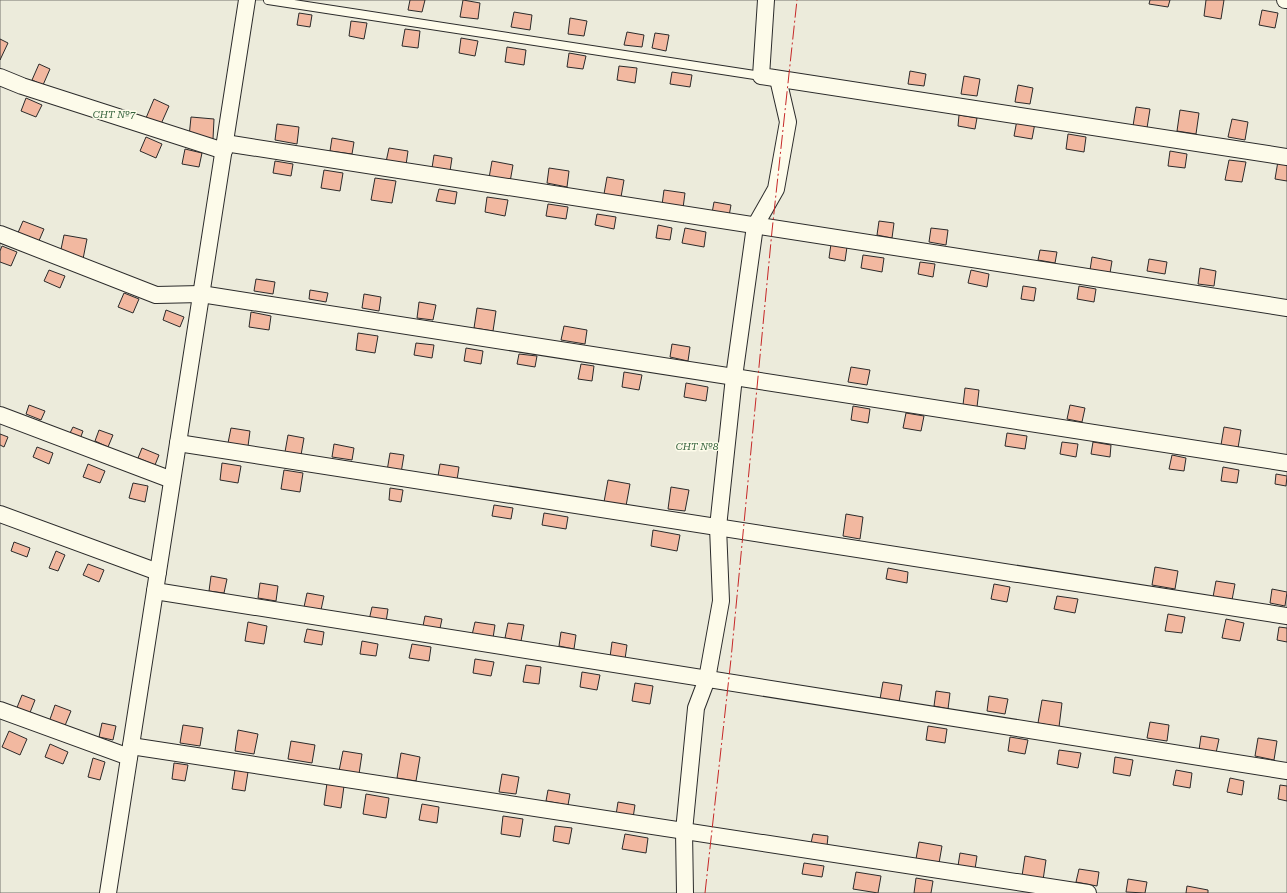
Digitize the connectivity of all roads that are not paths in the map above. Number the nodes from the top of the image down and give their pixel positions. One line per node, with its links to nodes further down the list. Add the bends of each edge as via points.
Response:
1 (247, 0): 7 (street)
2 (268, 0): 4 (lane)
3 (766, 0): 4 (street)
4 (761, 76): 6 (street)
5 (0, 78): 7 (street)
6 (778, 79): 8 (street); 9 (street, via 788,122 776,189)
7 (224, 147): 9 (street); 11 (street)
8 (1287, 157)
9 (755, 226): 12 (street); 13 (street)
10 (0, 234): 11 (street, via 156,295)
11 (201, 294): 13 (street); 15 (street)
12 (1287, 308)
13 (734, 377): 16 (street); 19 (street)
14 (0, 416): 17 (street)
15 (178, 443): 17 (street); 19 (street)
16 (1287, 463)
17 (172, 480): 20 (street)
18 (0, 514): 20 (street)
19 (718, 527): 22 (street); 23 (street, via 721,601)
20 (158, 572): 21 (street)
21 (155, 591): 23 (street); 25 (street)
22 (1287, 616)
23 (707, 680): 26 (street); 27 (street, via 696,708)
24 (0, 710): 25 (street)
25 (130, 751): 27 (street); 28 (street)
26 (1287, 772)
27 (684, 831): 29 (street); 30 (street)
28 (108, 893)
29 (686, 893)
30 (1088, 893)

